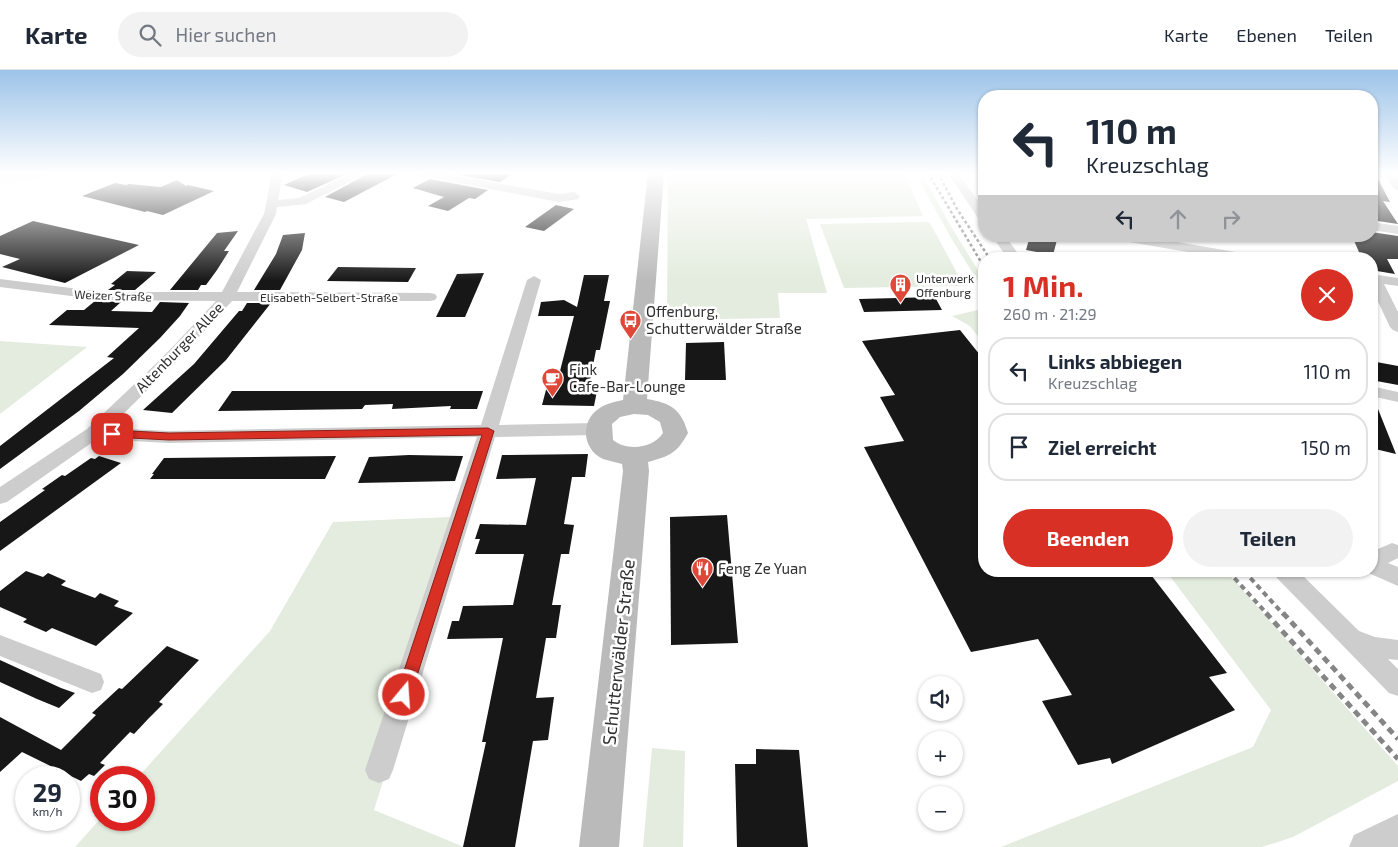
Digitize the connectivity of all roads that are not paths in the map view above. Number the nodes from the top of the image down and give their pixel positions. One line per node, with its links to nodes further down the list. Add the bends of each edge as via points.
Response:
1 (271, 209): 14 (street, Altenburger Allee)
2 (653, 209): 19 (main road)
3 (1378, 227): 4 (street)
4 (1398, 230)
5 (1154, 242): 6 (street)
6 (1160, 243): 7 (street); 8 (street)
7 (1161, 252)
8 (1204, 252)
9 (1378, 279): 11 (street)
10 (534, 280): 21 (street)
11 (1398, 282)
12 (0, 283): 14 (street, Weizer Straße, via 76,294)
13 (1378, 288): 16 (street)
14 (227, 297): 15 (street, Elisabeth-Selbert-Straße); 22 (street, Altenburger Allee, via 167,362)
15 (430, 297)
16 (1398, 328)
17 (1378, 393): 18 (street)
18 (1398, 397)
19 (634, 406): 20 (main road, via 608,414); 23 (main road, via 659,409 674,422 675,431 672,439 658,451)
20 (598, 429): 21 (street); 23 (main road, via 599,440 604,447 623,456)
21 (488, 431): 22 (street, via 169,437); 35 (street)
22 (92, 433): 24 (street, Altenburger Allee)
23 (634, 456): 36 (main road, Schutterwälder Straße, via 636,471)
24 (0, 497)
25 (1392, 551): 26 (street)
26 (1378, 560)
27 (1378, 567): 28 (street)
28 (1398, 576)
29 (1294, 577): 30 (street)
30 (1340, 627): 32 (street, via 1357,640 1374,647); 34 (street)
31 (0, 645): 33 (street)
32 (1398, 650)
33 (92, 682)
34 (1398, 685)
35 (379, 770)
36 (599, 847)

